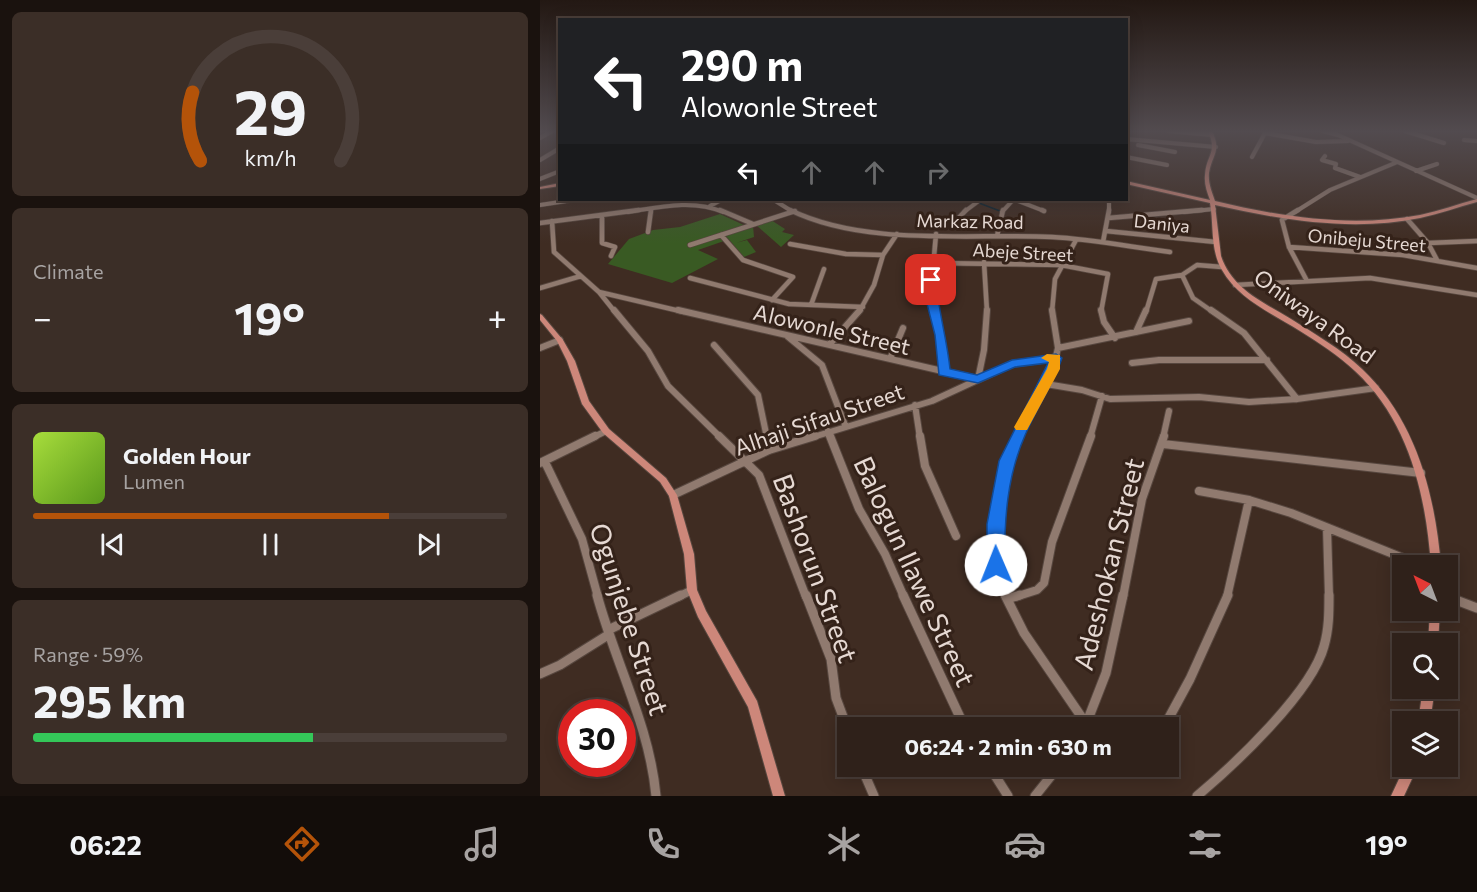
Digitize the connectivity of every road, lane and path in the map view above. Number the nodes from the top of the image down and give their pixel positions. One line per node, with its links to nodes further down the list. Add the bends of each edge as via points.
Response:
1 (1208, 168): 23 (main road, Oniwaya Road)
2 (1335, 168): 8 (street)
3 (1380, 168): 8 (street)
4 (1409, 168): 6 (street)
5 (1425, 168): 6 (street)
6 (1416, 171): 13 (street)
7 (558, 172): 9 (street)
8 (1360, 177): 29 (street)
9 (540, 179)
10 (558, 184): 12 (main road)
11 (1128, 184): 23 (main road)
12 (540, 187)
13 (1477, 200): 30 (main road)
14 (566, 201): 21 (street)
15 (719, 201): 22 (street)
16 (776, 201): 26 (street, Markaz Road)
17 (977, 201): 32 (street)
18 (1014, 201): 40 (street, via 1002,213)
19 (1018, 201): 25 (street)
20 (1109, 201): 28 (street)
21 (540, 205)
22 (710, 206): 24 (street, via 678,204); 34 (street)
23 (1213, 206): 28 (street); 29 (main road); 43 (main road, Oniwaya Road)
24 (651, 209): 27 (street); 36 (street)
25 (1044, 211)
26 (795, 212): 34 (street); 37 (street, Markaz Road, via 855,229)
27 (602, 215): 31 (street); 51 (street, via 602,243 615,247)
28 (1108, 219): 35 (street)
29 (1283, 219): 30 (main road, via 1347,226); 48 (street)
30 (1408, 220): 45 (street)
31 (552, 221): 33 (street); 60 (street, Bashorun Street, via 554,252)
32 (954, 222)
33 (540, 223)
34 (753, 224): 39 (street)
35 (1106, 231): 42 (street); 43 (street, Daniya)
36 (648, 232)
37 (897, 234): 38 (street, Markaz Road); 50 (street)
38 (936, 234): 40 (street, Markaz Road); 54 (street)
39 (721, 235): 47 (street); 67 (street, via 743,260 793,277)
40 (997, 236): 41 (street, Markaz Road)
41 (1076, 240): 42 (street, Markaz Road); 55 (street)
42 (1102, 242): 49 (street, Markaz Road)
43 (1216, 242): 56 (main road, Oniwaya Road)
44 (1477, 242): 45 (street)
45 (1428, 243): 52 (street)
46 (790, 244): 50 (street, via 846,254)
47 (690, 245)
48 (1289, 247): 52 (street, Onibeju Street); 62 (street)
49 (1170, 252)
50 (883, 255): 69 (street)
51 (611, 256)
52 (1437, 260): 57 (street, Onibeju Street, via 1448,266)
53 (984, 262): 54 (street, Abeje Street); 55 (street, Abeje Street); 86 (street, via 985,359)
54 (932, 263): 85 (street, via 932,300 941,335)
55 (1061, 265): 75 (street, Abeje Street, via 1107,274 1099,313); 80 (street, via 1055,279 1052,309)
56 (1222, 267): 59 (street, via 1197,265); 63 (main road, Oniwaya Road)
57 (1477, 268)
58 (824, 269): 68 (street)
59 (1182, 275): 73 (street, via 1160,277 1153,282); 83 (street, via 1193,298 1244,333)
60 (581, 276): 64 (street); 65 (street, Bashorun Street)
61 (690, 278): 67 (street)
62 (1307, 281): 63 (street); 66 (street, via 1370,278)
63 (1235, 285): 88 (main road, Oniwaya Road, via 1316,338)
64 (540, 288)
65 (599, 292): 74 (street, Alowonle Street); 98 (street, Bashorun Street, via 648,351 668,386)
66 (1477, 295)
67 (772, 300): 68 (street)
68 (811, 306): 69 (street)
69 (863, 307): 77 (street)
70 (540, 316): 76 (main road)
71 (1189, 321): 73 (street)
72 (903, 328): 82 (street)
73 (1136, 332): 75 (street)
74 (787, 336): 77 (street, Alowonle Street); 93 (street, via 822,365)
75 (1115, 338): 80 (street)
76 (560, 340): 79 (street); 94 (main road, via 585,402)
77 (830, 344): 82 (street, Alowonle Street)
78 (714, 345): 97 (street, via 758,395)
79 (540, 348)
80 (1058, 348): 81 (street)
81 (1056, 358): 86 (street, via 1012,364); 87 (street)
82 (890, 359): 85 (street, Alowonle Street)
83 (1267, 360): 84 (street); 90 (street)
84 (1132, 363)
85 (944, 372): 86 (street, Alowonle Street)
86 (978, 379): 91 (street, Alhaji Sifau Street, via 946,396)
87 (1046, 384): 89 (street); 109 (street, via 1019,430 1007,461 994,553 997,578)
88 (1376, 388): 90 (street); 100 (main road, Oniwaya Road)
89 (1102, 396): 90 (street, via 1249,402); 109 (street, via 1052,542 1044,583 1037,590)
90 (1297, 399)
91 (915, 405): 93 (street, Alhaji Sifau Street); 105 (street, via 925,466)
92 (1169, 411): 96 (street, Adeshokan Street)
93 (845, 425): 95 (street, Alhaji Sifau Street)
94 (606, 431): 99 (street); 102 (main road, via 663,480)
95 (828, 431): 97 (street, Alhaji Sifau Street); 115 (street, Balogun Ilawe Street, via 859,509 885,554)
96 (1163, 444): 100 (street); 117 (street, Adeshokan Street, via 1143,492 1114,637)
97 (769, 450): 98 (street, Alhaji Sifau Street)
98 (745, 460): 102 (street, Alhaji Sifau Street); 114 (street, Bashorun Street, via 767,490 831,659 836,698)
99 (542, 463): 112 (street, Ogunjebe Street, via 579,530)
100 (1421, 472): 107 (main road, Oniwaya Road, via 1433,521)
101 (1199, 491): 103 (street)
102 (673, 495): 108 (main road, via 689,554)
103 (1249, 500): 104 (street); 118 (street, via 1230,591)
104 (1327, 528): 106 (street); 128 (street, via 1328,621 1323,649 1312,673 1235,764)
105 (956, 536)
106 (1395, 555)
107 (1435, 555)
108 (692, 590): 112 (street); 124 (main road, via 753,705)
109 (1007, 599): 116 (street, via 1047,670)
110 (1458, 601): 111 (street)
111 (1477, 608)
112 (608, 632): 113 (street); 123 (street, Ogunjebe Street, via 653,761)
113 (540, 674)
114 (843, 717)
115 (960, 717)
116 (1080, 717)
117 (1089, 717)
118 (1169, 717)
119 (866, 777): 125 (street)
120 (996, 777): 126 (street)
121 (1050, 777): 127 (street)
122 (1406, 777): 129 (main road)
123 (656, 796)
124 (779, 796)
125 (874, 796)
126 (1008, 796)
127 (1035, 796)
128 (1197, 796)
129 (1397, 796)

